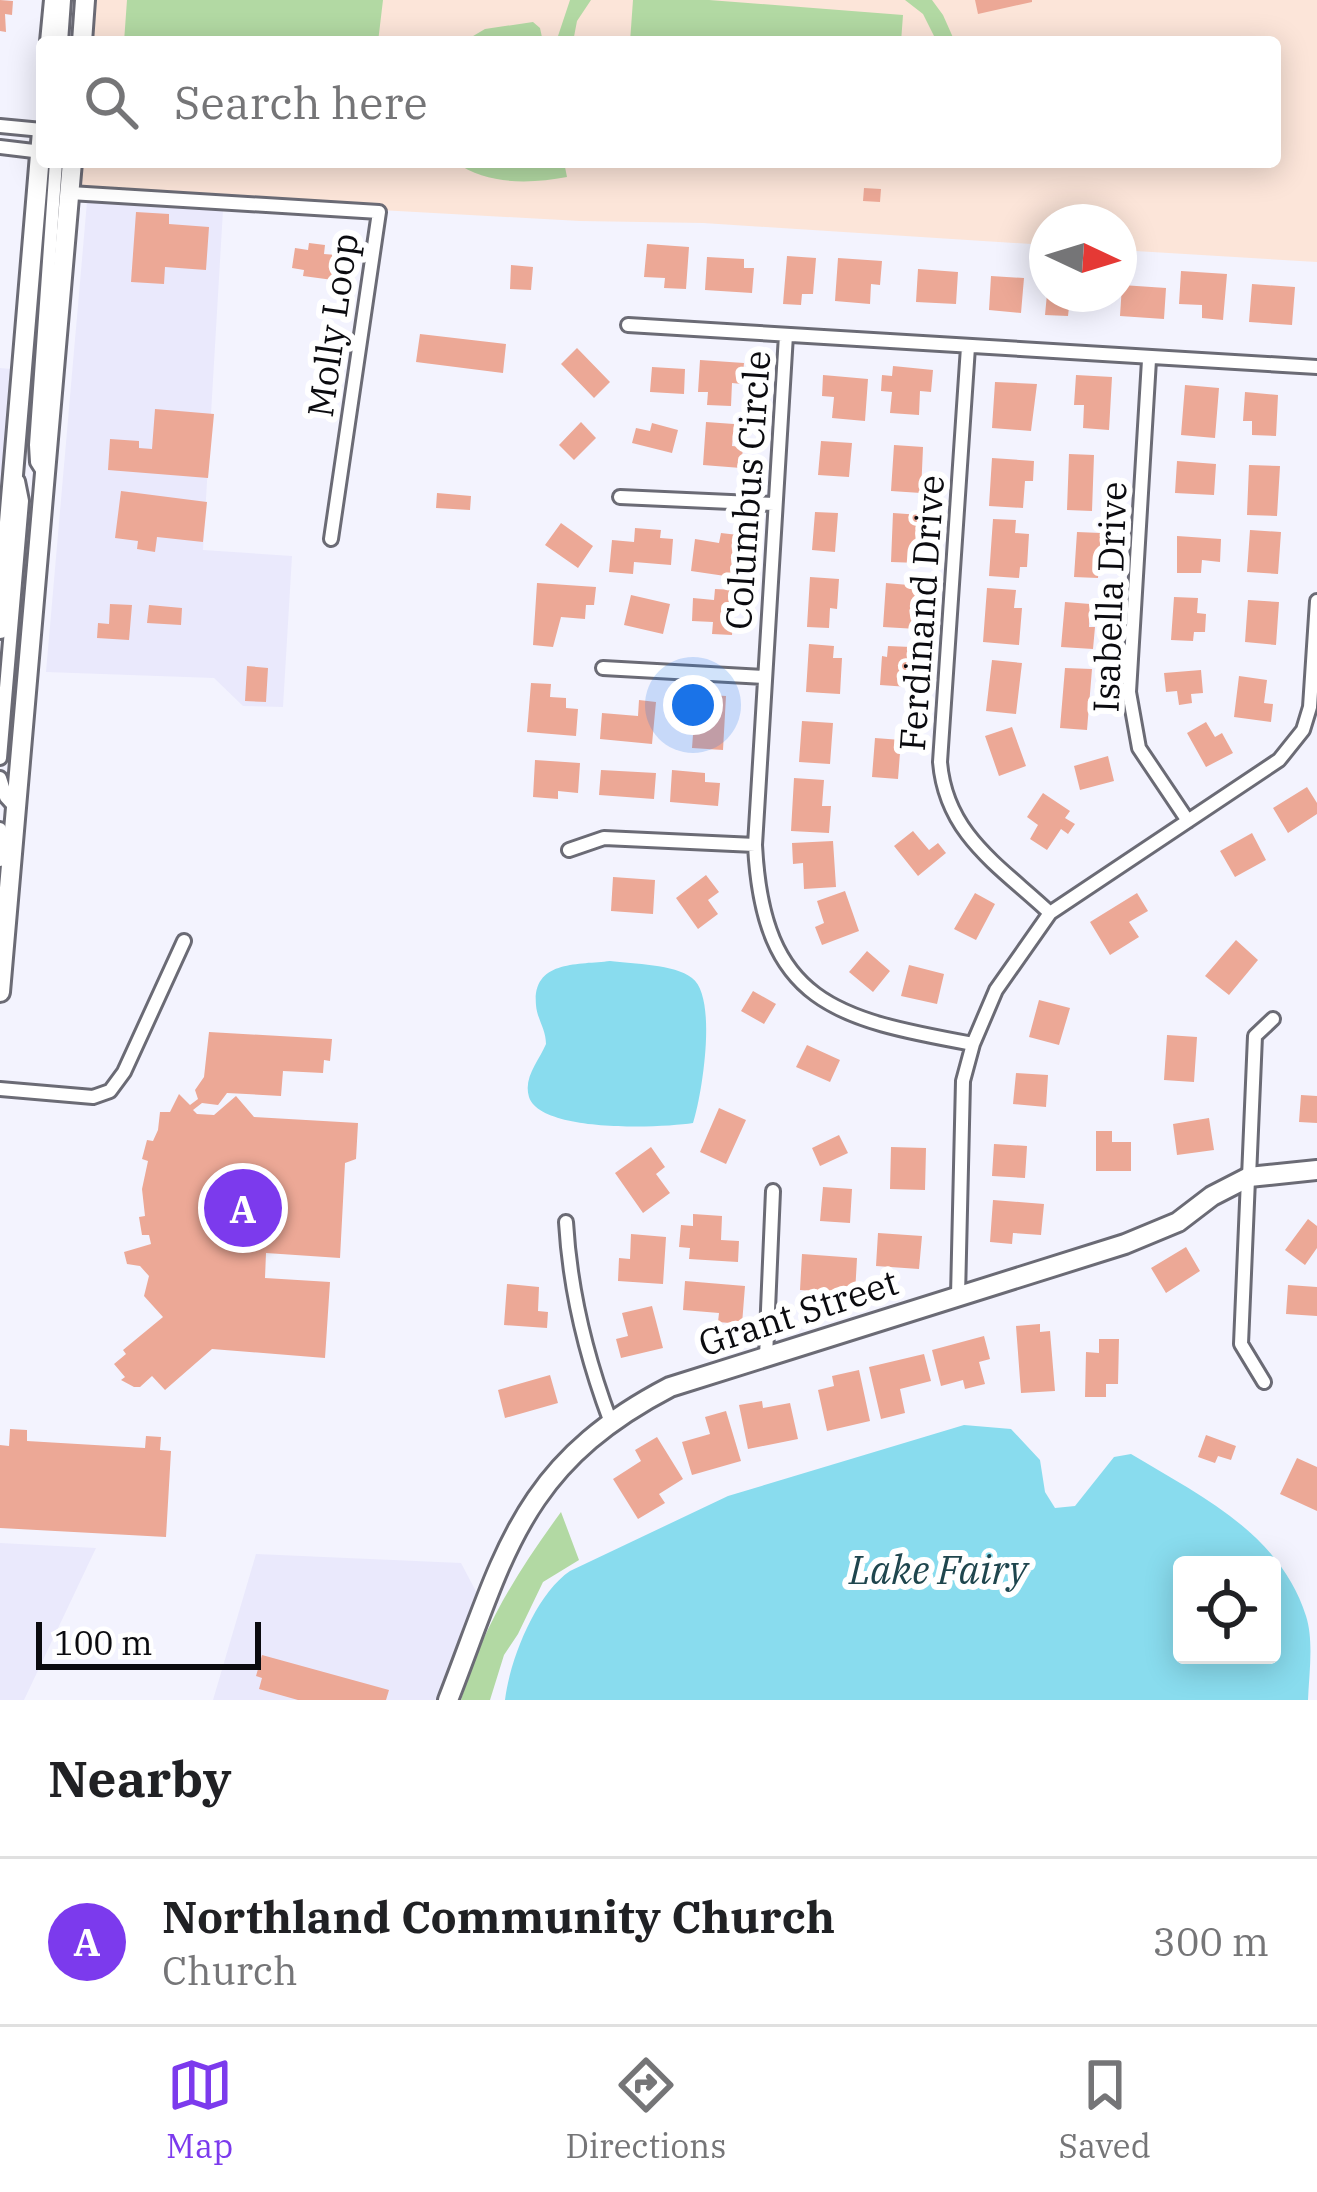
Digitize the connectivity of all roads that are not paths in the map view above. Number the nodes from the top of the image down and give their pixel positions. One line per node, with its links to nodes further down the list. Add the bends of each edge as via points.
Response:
1 (54, 0): 4 (main road)
2 (64, 0): 5 (street)
3 (85, 0): 6 (main road)
4 (51, 36)
5 (61, 36)
6 (82, 36)
7 (0, 126): 8 (street)
8 (36, 129)
9 (0, 147): 10 (street)
10 (36, 151)
11 (40, 168): 20 (main road)
12 (56, 168): 21 (street, via 37,445)
13 (72, 168): 14 (main road)
14 (70, 194): 21 (main road); 24 (street, Molly Loop, via 379,212)
15 (628, 325): 16 (street)
16 (786, 335): 17 (street, Columbus Circle); 23 (street, Columbus Circle)
17 (968, 347): 18 (street, Columbus Circle); 38 (street, Ferdinand Drive, via 942,785 966,835)
18 (1149, 360): 19 (street, Columbus Circle); 33 (street, Isabella Drive, via 1129,692 1139,748)
19 (1317, 367)
20 (14, 463): 26 (main road); 30 (street, via 22,501)
21 (44, 474): 32 (main road)
22 (620, 496): 23 (street)
23 (775, 504): 28 (street, Columbus Circle)
24 (331, 539)
25 (1317, 602): 29 (street)
26 (0, 629)
27 (603, 668): 28 (street)
28 (765, 677): 35 (street, Columbus Circle)
29 (1314, 707): 33 (street, via 1279,760)
30 (0, 758)
31 (0, 778): 32 (street)
32 (16, 808): 40 (main road)
33 (1188, 820): 38 (street)
34 (0, 829): 37 (street)
35 (755, 845): 36 (street, via 604,838); 42 (street, Columbus Circle, via 767,930 799,980 856,1019)
36 (569, 850)
37 (0, 860)
38 (1050, 913): 42 (street, via 995,990)
39 (184, 941): 43 (street, via 110,1090 93,1097)
40 (0, 992)
41 (1273, 1019): 45 (street, via 1255,1036)
42 (973, 1045): 48 (street, via 963,1082)
43 (0, 1089)
44 (1317, 1170): 45 (main road, Grant Street)
45 (1249, 1178): 48 (main road, Grant Street, via 1125,1244); 50 (street, via 1241,1344)
46 (773, 1191): 49 (street)
47 (566, 1222): 51 (street, via 587,1360)
48 (958, 1296): 49 (main road, Grant Street)
49 (766, 1357): 51 (main road, Grant Street, via 670,1387)
50 (1264, 1382)
51 (610, 1420): 52 (main road, Grant Street, via 529,1505)
52 (448, 1700)

